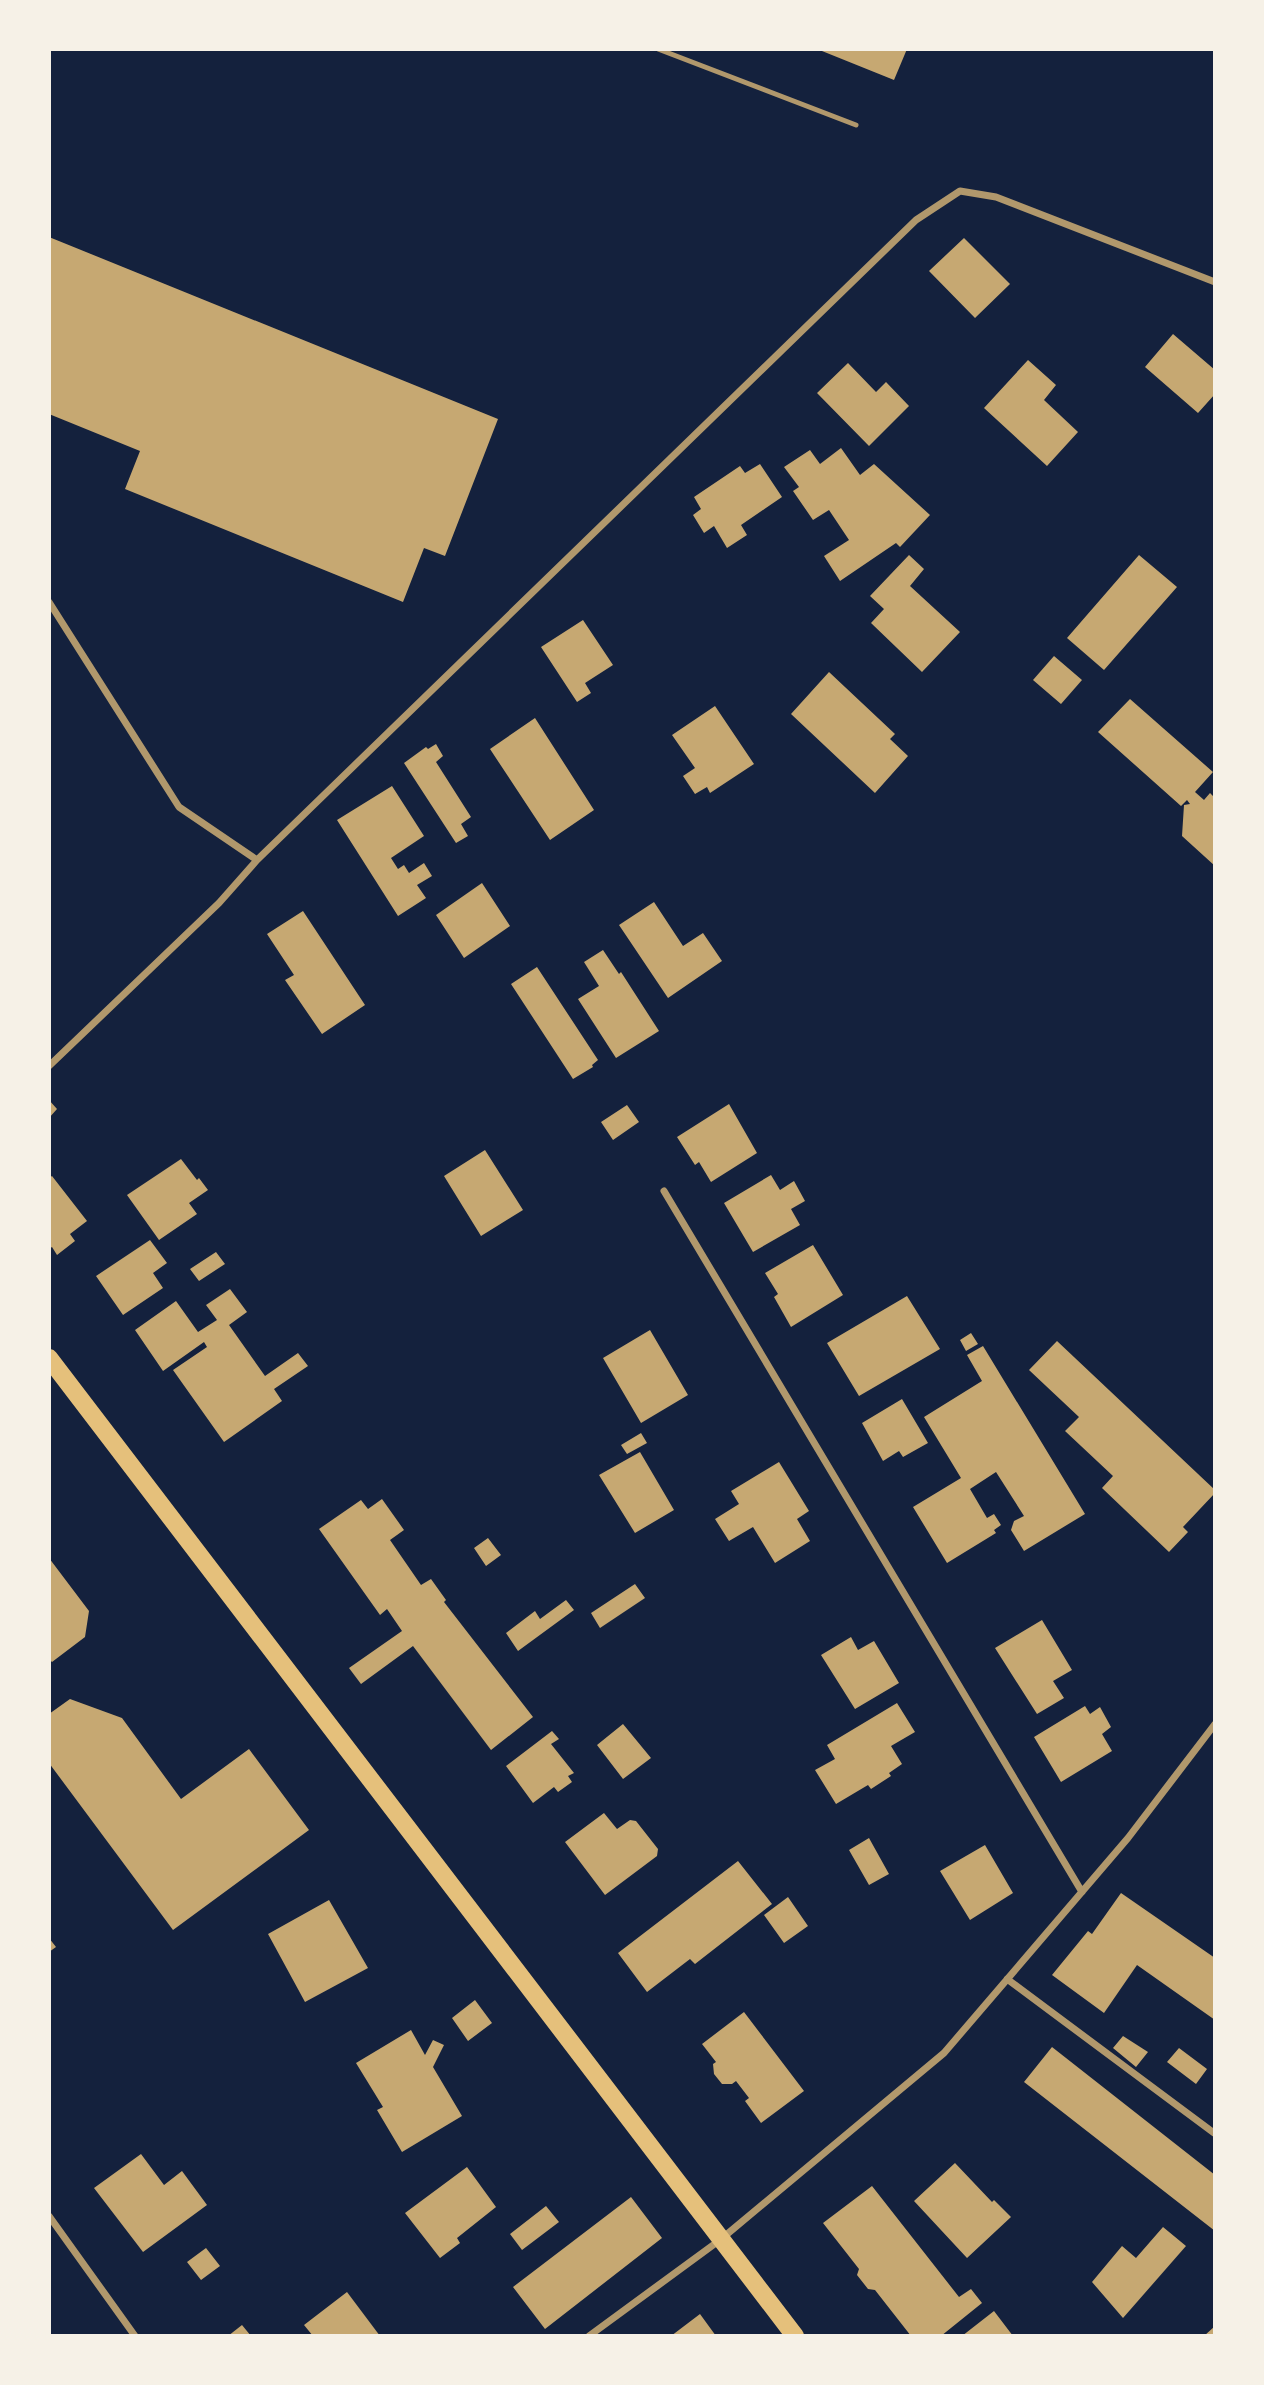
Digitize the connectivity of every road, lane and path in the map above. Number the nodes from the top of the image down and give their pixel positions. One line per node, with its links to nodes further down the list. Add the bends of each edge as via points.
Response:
1 (657, 49): 2 (lane)
2 (856, 125)
3 (1215, 282): 5 (street, via 996,197 960,191 916,220)
4 (49, 602): 5 (street, via 179,807)
5 (257, 860): 6 (street, via 219,903)
6 (49, 1066)
7 (664, 1191): 10 (street)
8 (49, 1358): 14 (main road)
9 (1215, 1724): 10 (street)
10 (1082, 1892): 11 (street)
11 (1007, 1979): 12 (street); 14 (street, via 944,2053)
12 (1214, 2133)
13 (49, 2216): 15 (street)
14 (720, 2240): 16 (street); 17 (main road)
15 (135, 2336)
16 (589, 2336)
17 (795, 2336)

